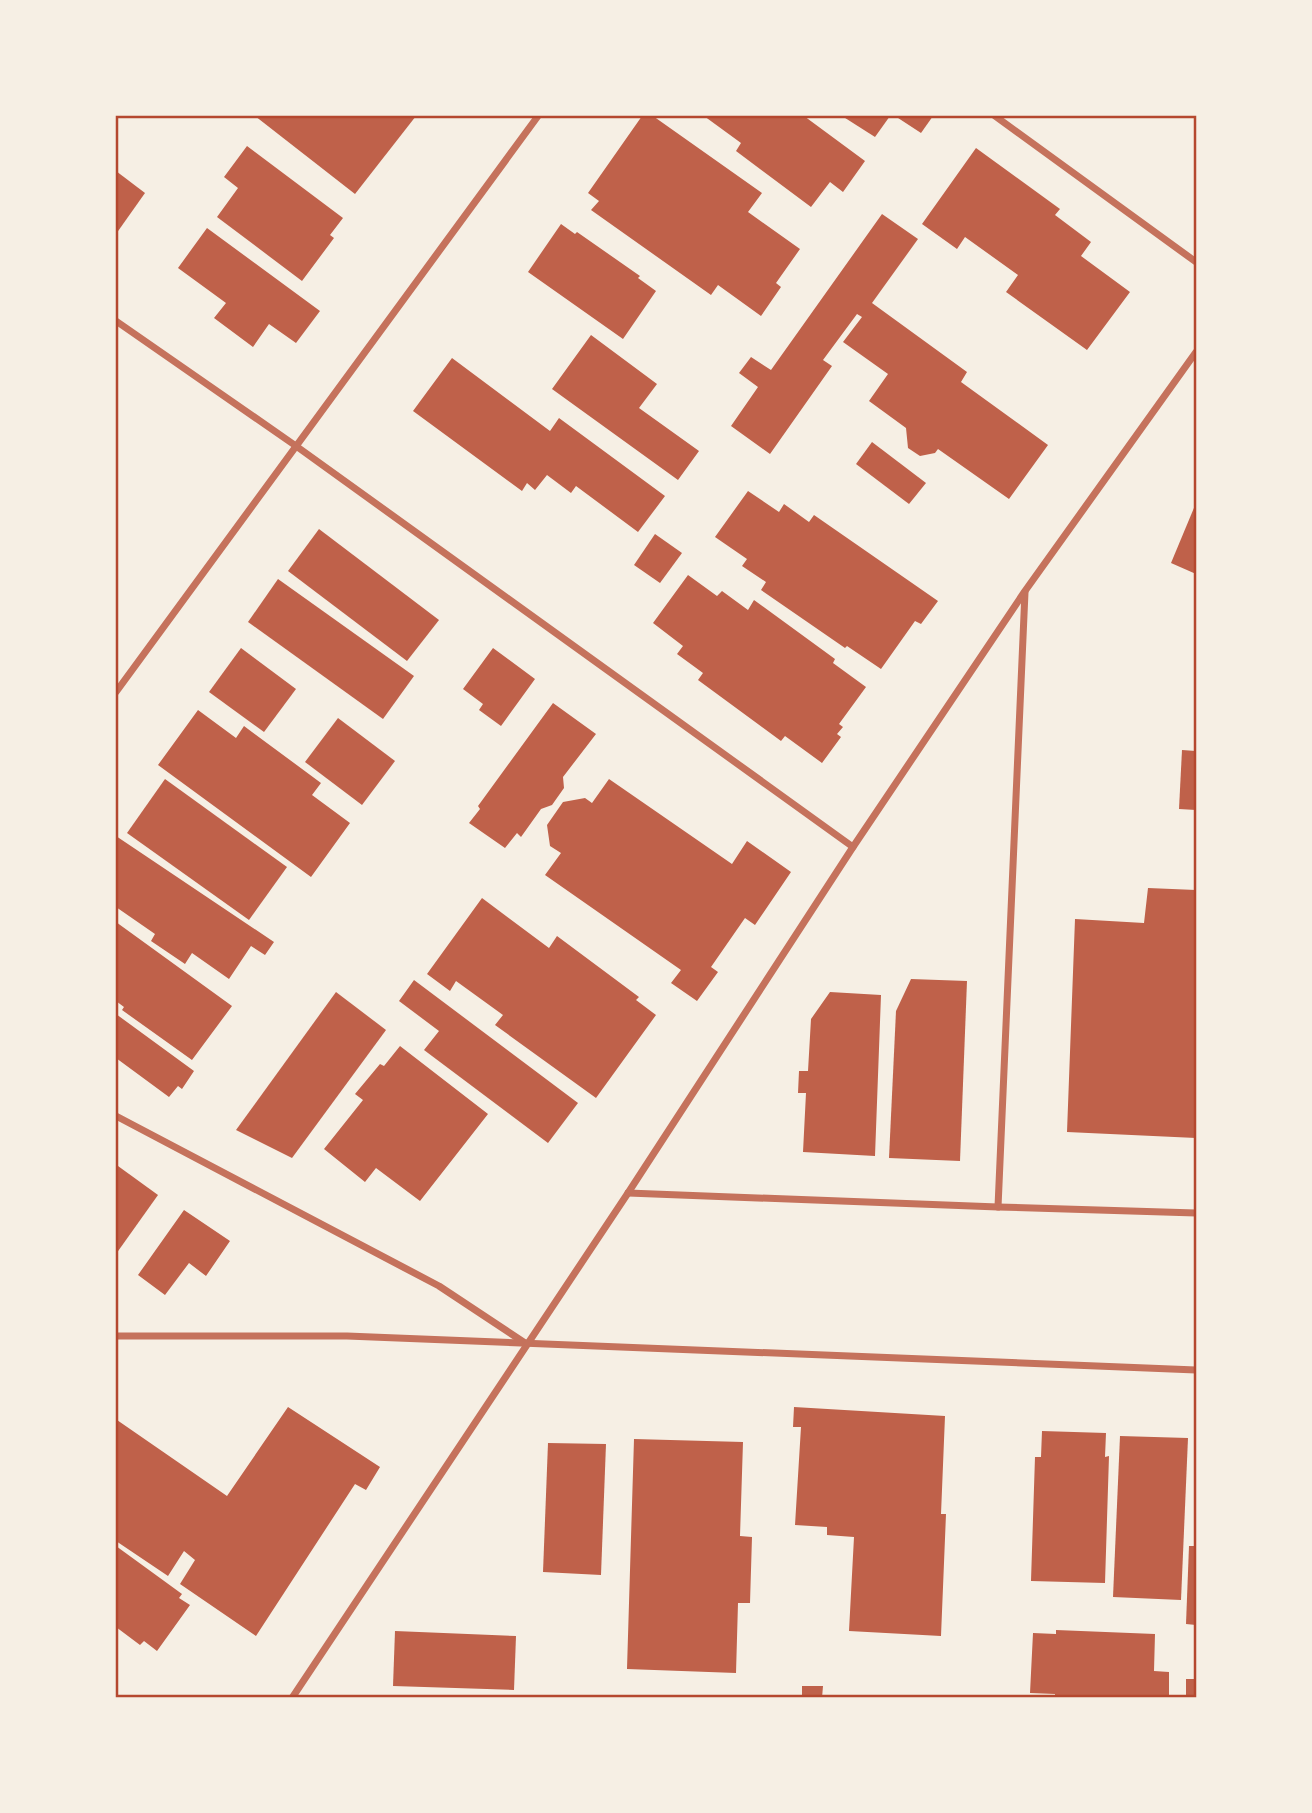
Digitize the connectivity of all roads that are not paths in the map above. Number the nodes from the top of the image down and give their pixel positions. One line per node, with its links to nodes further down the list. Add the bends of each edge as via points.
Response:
1 (538, 116): 6 (street)
2 (995, 116): 3 (street)
3 (1196, 262)
4 (116, 321): 6 (street)
5 (1196, 352): 7 (street)
6 (296, 446): 8 (street); 9 (street)
7 (1025, 592): 9 (street); 12 (street)
8 (116, 692)
9 (853, 848): 11 (street)
10 (116, 1116): 15 (street, via 439,1286)
11 (628, 1193): 12 (street); 15 (street)
12 (998, 1207): 13 (street)
13 (1196, 1213)
14 (116, 1336): 15 (street, via 347,1336)
15 (527, 1344): 16 (street); 17 (street)
16 (1196, 1370)
17 (292, 1698)

